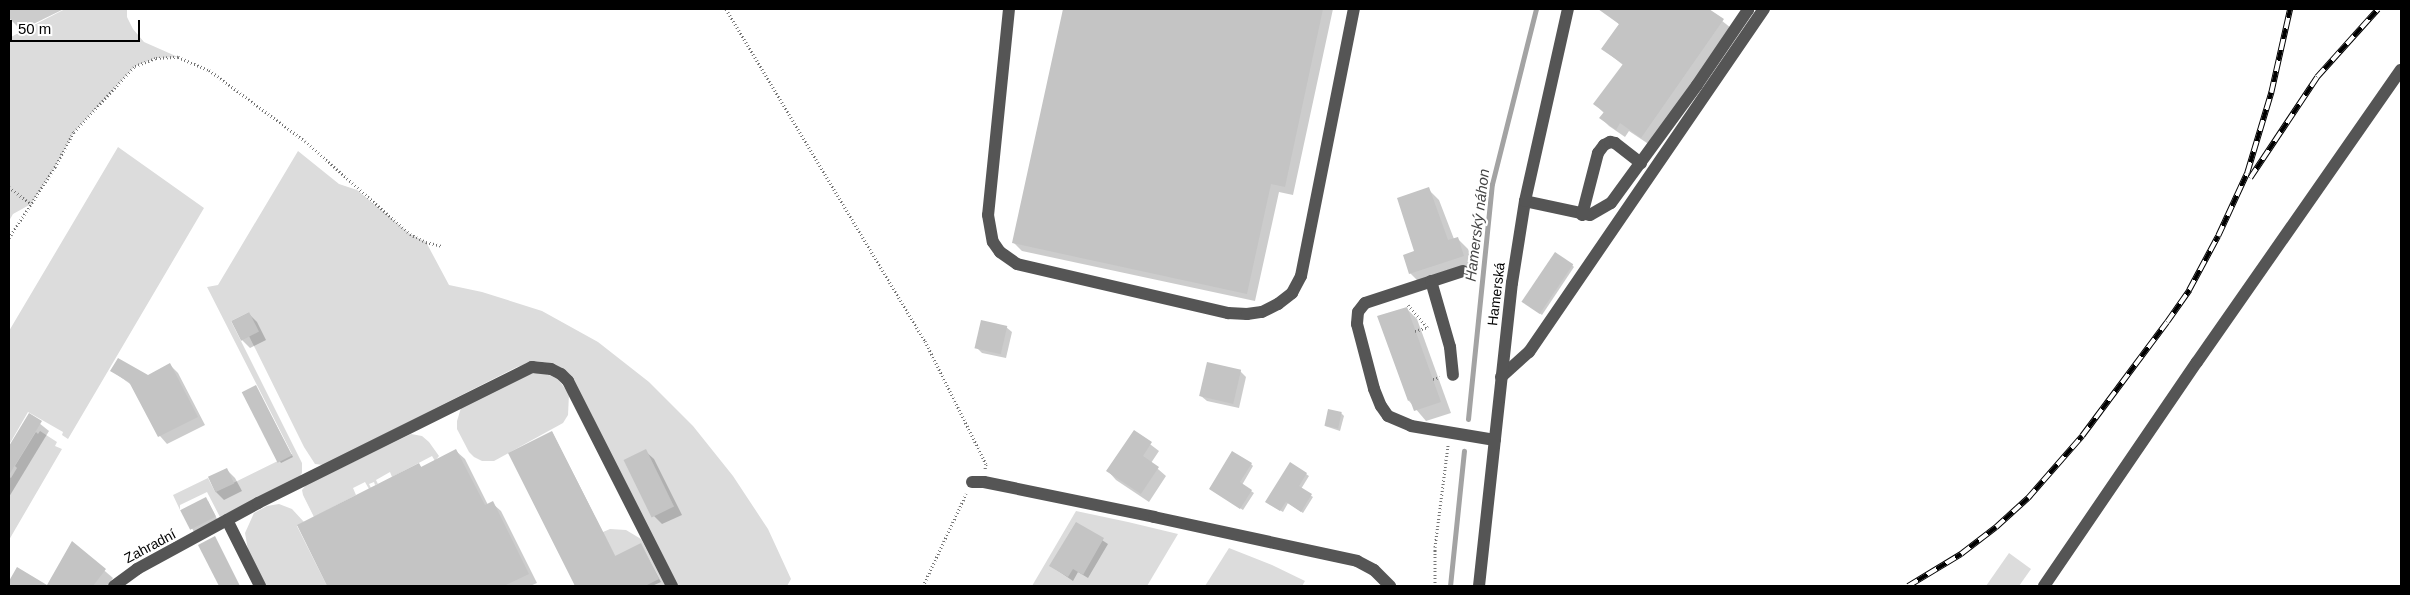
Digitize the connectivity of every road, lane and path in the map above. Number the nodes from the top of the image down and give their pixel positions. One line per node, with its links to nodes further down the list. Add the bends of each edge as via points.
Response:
1 (726, 9): 23 (path, via 925,341 986,464)
2 (1008, 9): 3 (street, via 988,215 993,242 1000,252 1017,264 1228,313 1247,314 1262,312 1278,304 1292,293 1301,276)
3 (1354, 9)
4 (1568, 9): 10 (street, Hamerská)
5 (1747, 9): 8 (street)
6 (1764, 9): 20 (street, via 1529,352)
7 (2401, 70): 32 (street)
8 (1641, 163): 12 (street, via 1611,203 1590,216); 12 (street, via 1616,144 1604,145 1598,153)
9 (9, 187): 11 (path)
10 (1525, 202): 12 (street); 20 (street, Hamerská)
11 (31, 204): 13 (path); 14 (path, via 74,132 135,66 156,58 178,57 209,70 305,141 410,234)
12 (1582, 215)
13 (9, 238)
14 (442, 246)
15 (1463, 271): 16 (street)
16 (1431, 281): 17 (street); 19 (street, via 1450,347)
17 (1402, 290): 18 (path, via 1408,305 1425,328); 21 (street, via 1365,303 1358,312 1357,324 1374,389 1384,412 1393,419 1411,426)
18 (1415, 332)
19 (1453, 375)
20 (1501, 377): 22 (street, Hamerská)
21 (1450, 433): 22 (street); 30 (path, via 1435,547)
22 (1495, 440): 31 (street, Hamerská)
23 (978, 482): 28 (path); 29 (street, via 1357,560)
24 (227, 520): 25 (street, Zahradní, via 137,569); 26 (street); 27 (street, Zahradní, via 518,372 532,367 544,368 561,374 572,389)
25 (114, 586)
26 (260, 586)
27 (672, 586)
28 (923, 586)
29 (1390, 586)
30 (1435, 586)
31 (1479, 586)
32 (2044, 586)

